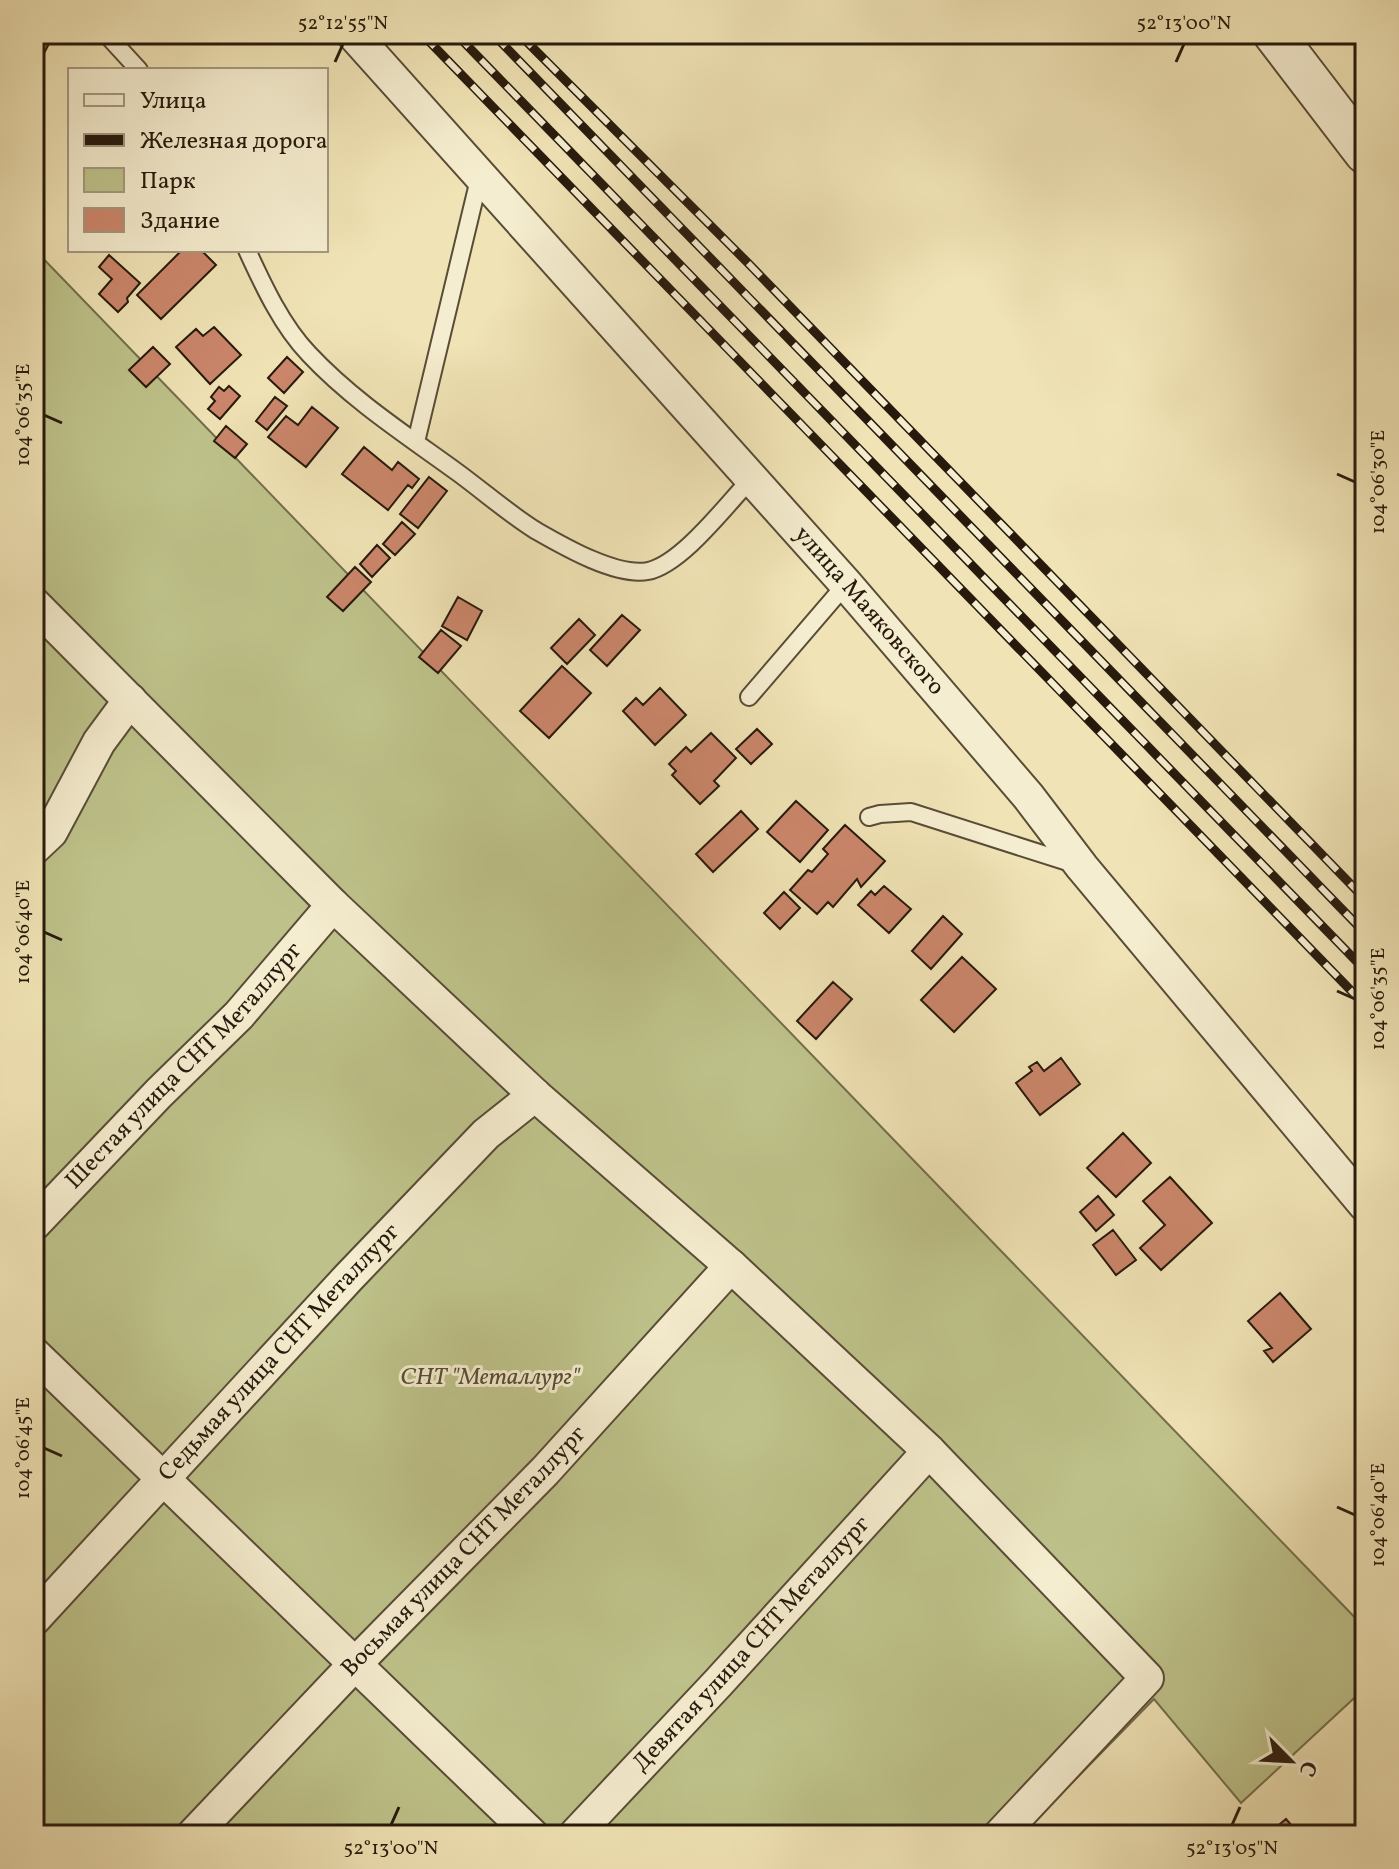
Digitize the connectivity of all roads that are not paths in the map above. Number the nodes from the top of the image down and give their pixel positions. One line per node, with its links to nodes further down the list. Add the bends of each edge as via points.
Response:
1 (106, 34): 4 (lane)
2 (353, 34): 7 (street, улица Маяковского)
3 (1274, 34): 5 (street)
4 (137, 68)
5 (1351, 117): 6 (street)
6 (1365, 153)
7 (480, 175): 9 (lane); 10 (street, улица Маяковского)
8 (248, 252): 9 (lane, via 307,353)
9 (416, 442): 10 (lane, via 534,529 609,567 633,572 667,564 684,551)
10 (751, 479): 11 (street, улица Маяковского)
11 (846, 584): 13 (lane); 17 (street, улица Маяковского, via 1028,796)
12 (34, 604): 14 (street)
13 (749, 697)
14 (130, 700): 16 (street, via 99,742 51,832); 18 (street)
15 (869, 817): 17 (lane, via 911,812)
16 (34, 848)
17 (1082, 867): 20 (street, улица Маяковского)
18 (333, 905): 19 (street); 21 (street, Шестая улица СНТ Металлург, via 239,1015)
19 (535, 1095): 22 (street); 25 (street, Седьмая улица СНТ Металлург, via 475,1145)
20 (1365, 1205)
21 (34, 1224)
22 (731, 1266): 24 (street); 27 (street, Восьмая улица СНТ Металлург, via 545,1471)
23 (34, 1354): 25 (street)
24 (929, 1451): 30 (street, Девятая улица СНТ Металлург); 31 (street, via 1147,1678)
25 (163, 1478): 26 (street, Седьмая улица СНТ Металлург); 27 (street)
26 (34, 1619)
27 (355, 1664): 28 (street, Восьмая улица СНТ Металлург); 29 (street)
28 (193, 1835)
29 (532, 1835)
30 (575, 1835)
31 (1000, 1835)

